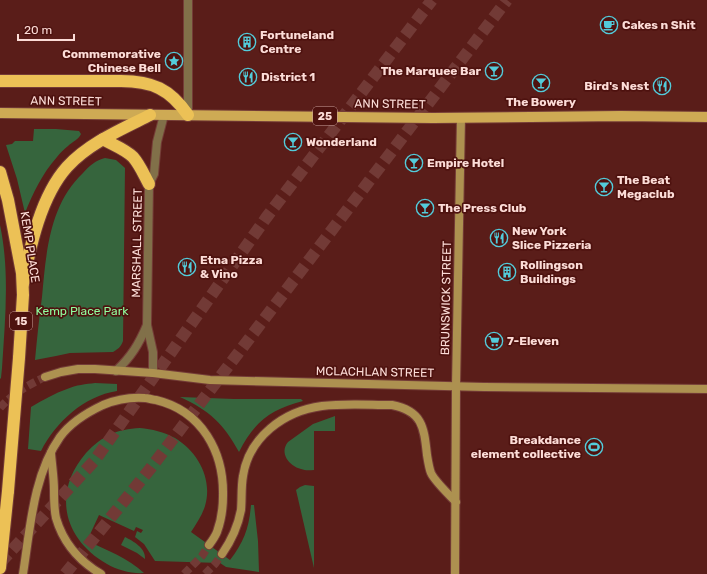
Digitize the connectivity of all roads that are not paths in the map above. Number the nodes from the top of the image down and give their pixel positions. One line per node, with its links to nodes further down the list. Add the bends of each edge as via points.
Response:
1 (188, 0): 6 (street)
2 (0, 81): 6 (highway, via 136,82 166,92)
3 (0, 113): 4 (main road, ANN STREET)
4 (150, 115): 5 (main road, ANN STREET / 25); 9 (highway, 25)
5 (164, 115): 6 (main road, ANN STREET / 25); 11 (street, MARSHALL STREET, via 157,142 154,174)
6 (188, 115): 8 (main road, ANN STREET / 25)
7 (707, 117): 8 (main road, ANN STREET / 25)
8 (461, 118): 17 (main road, BRUNSWICK STREET)
9 (103, 140): 11 (highway, via 133,157); 12 (highway, 25, via 75,159 58,179 37,225)
10 (0, 172): 12 (highway, KEMP PLACE / 15, via 8,200)
11 (149, 184): 13 (street, MARSHALL STREET)
12 (23, 284): 23 (highway, KEMP PLACE / 15, bridge)
13 (147, 325): 14 (street, MARSHALL STREET, via 134,352); 15 (street, MARSHALL STREET, via 153,352)
14 (116, 370): 15 (main road, MCLACHLAN STREET); 16 (main road, MCLACHLAN STREET, via 78,369)
15 (153, 373): 17 (main road, MCLACHLAN STREET, via 210,380)
16 (44, 377)
17 (456, 386): 18 (main road, MCLACHLAN STREET); 20 (main road, BRUNSWICK STREET)
18 (707, 389)
19 (51, 453): 21 (main road, via 70,425 111,402 145,398 166,402 176,407 189,415 207,434 218,456 223,504 217,532); 24 (main road, via 44,467 33,506); 25 (main road, via 56,516 61,532 77,556)
20 (456, 502): 22 (main road, via 432,475 421,423 409,410 392,405 320,406 290,416 276,424 263,434 255,445 245,467 238,523); 26 (main road, BRUNSWICK STREET)
21 (209, 545)
22 (222, 554)
23 (0, 568)
24 (23, 574)
25 (101, 574)
26 (455, 574)

